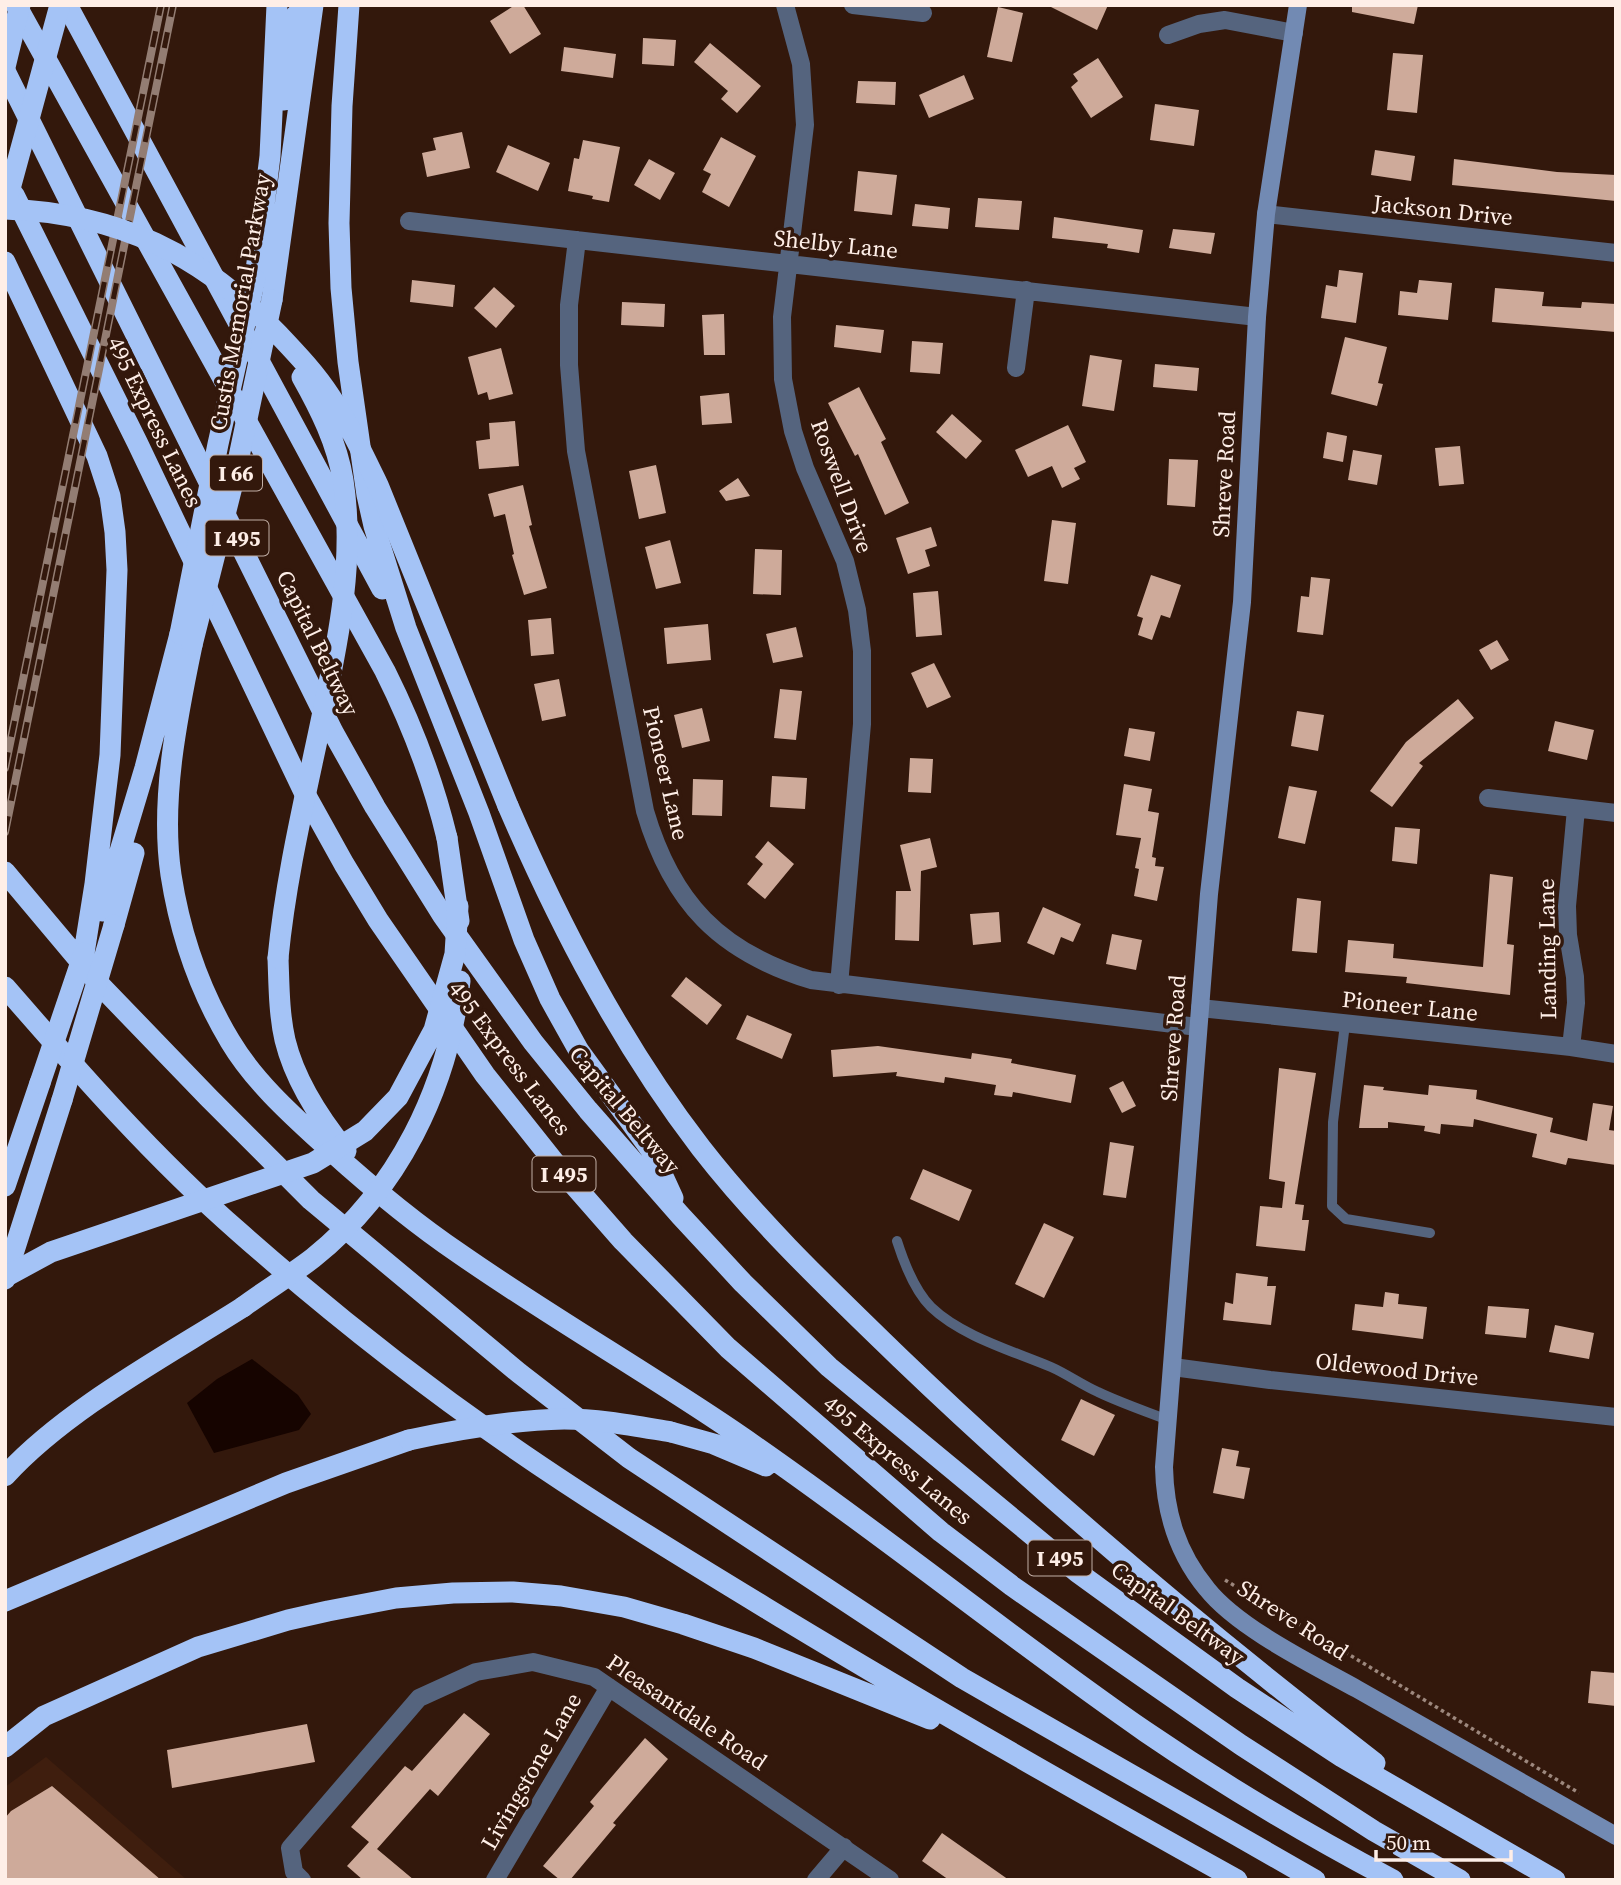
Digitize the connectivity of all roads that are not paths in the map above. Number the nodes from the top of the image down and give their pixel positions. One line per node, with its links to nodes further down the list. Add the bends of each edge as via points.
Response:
1 (18, 5): 15 (highway, bridge); 36 (highway, bridge, via 385,671 432,782)
2 (49, 5): 18 (highway, bridge)
3 (60, 5): 19 (highway, bridge)
4 (66, 5): 31 (highway)
5 (277, 5): 16 (highway)
6 (298, 5): 16 (highway, via 285,95)
7 (313, 5): 30 (highway, Custis Memorial Parkway / I 66, bridge, via 272,300 236,471)
8 (349, 5): 31 (highway, via 339,223 348,362 374,526)
9 (785, 5): 25 (street, Roswell Drive, via 801,64 805,125)
10 (853, 5): 12 (street)
11 (1298, 5): 13 (main road, Shreve Road)
12 (923, 13)
13 (1294, 33): 14 (street, via 1225,20); 20 (main road, Shreve Road)
14 (1168, 35)
15 (5, 69): 46 (highway, Capital Beltway / I 495, via 333,732 375,807 443,916 533,1042)
16 (270, 156): 30 (highway, bridge, via 255,279 218,444)
17 (5, 178): 69 (highway, 495 Express Lanes / I 495, via 304,792 344,864 485,1075 559,1168 622,1241 728,1348 941,1532 1241,1745)
18 (5, 196)
19 (5, 208): 28 (highway, bridge, via 68,216 137,235 200,266)
20 (1266, 214): 23 (street, Jackson Drive); 27 (main road, Shreve Road)
21 (409, 221): 22 (street, Shelby Lane)
22 (577, 240): 25 (street, Shelby Lane); 38 (street, Pioneer Lane, via 569,305 576,450 653,841 683,895 727,940 781,971)
23 (1616, 253)
24 (5, 262): 37 (highway, via 97,456 110,496 117,570)
25 (788, 264): 26 (street, Shelby Lane); 38 (street, Roswell Drive, via 782,317 783,379 805,468 845,561 862,652 862,724)
26 (1026, 290): 27 (street, Shelby Lane); 29 (street)
27 (1257, 317): 40 (main road, Shreve Road, via 1242,602)
28 (265, 321): 45 (highway, bridge, via 318,404 333,439 347,508 341,617 290,872 278,958 286,1041 302,1084 331,1132); 59 (highway, bridge, via 301,358 354,435 562,925 629,1042 702,1149 762,1220 986,1440 1127,1565)
29 (1016, 368)
30 (186, 639): 37 (highway, I 66); 45 (highway, via 172,758 171,874 205,993 232,1045 268,1092)
31 (421, 666): 46 (highway, via 550,999 579,1051 651,1150)
32 (1488, 798): 33 (street)
33 (1576, 809): 34 (street); 42 (street, Landing Lane, via 1567,906 1576,1003)
34 (1616, 813)
35 (7, 873): 67 (highway, via 100,985 311,1200 618,1450 972,1684)
36 (458, 906): 49 (highway, bridge, via 455,954 434,1030 398,1097 365,1131 313,1163 51,1252); 53 (highway, bridge, via 456,1010 434,1093 393,1172 339,1235 312,1258 73,1418)
37 (103, 913): 44 (highway, bridge, via 83,953); 49 (highway, I 66, bridge, via 62,1100)
38 (839, 985): 40 (street, Pioneer Lane)
39 (5, 987): 58 (highway, via 187,1184 384,1352 578,1491)
40 (1199, 1018): 41 (street, Pioneer Lane); 50 (main road, Shreve Road)
41 (1345, 1024): 42 (street, Pioneer Lane); 47 (lane, via 1333,1122 1332,1206 1346,1219)
42 (1572, 1047): 43 (street, Pioneer Lane)
43 (1616, 1054)
44 (5, 1186)
45 (397, 1207): 54 (highway, via 458,1253 732,1430)
46 (680, 1216): 59 (highway, Capital Beltway / I 495, via 829,1367 1077,1572 1237,1688)
47 (1430, 1233)
48 (897, 1241): 52 (lane, via 920,1293 953,1323)
49 (5, 1278)
50 (1173, 1367): 51 (street, Oldewood Drive); 52 (main road, Shreve Road)
51 (1616, 1417)
52 (1168, 1420): 60 (main road, Shreve Road, via 1164,1467 1169,1518 1191,1568 1227,1610 1300,1657)
53 (5, 1476)
54 (855, 1519): 55 (highway, bridge, via 750,1458 671,1432 566,1419 498,1424 410,1440 286,1483); 68 (highway, via 1150,1735 1251,1800)
55 (5, 1601)
56 (609, 1687): 61 (street, Pleasantdale Road); 62 (street, Pleasantdale Road, via 594,1677 533,1662 475,1672 419,1698 290,1849 294,1872); 63 (street, Livingstone Lane)
57 (5, 1747): 58 (highway, via 44,1716 198,1647 246,1632 396,1598 513,1592 624,1607 683,1624 819,1673)
58 (1012, 1755): 66 (highway)
59 (1443, 1815): 70 (highway, Capital Beltway / I 495)
60 (1616, 1836)
61 (844, 1847): 64 (street); 65 (street, Pleasantdale Road)
62 (302, 1880)
63 (495, 1880)
64 (816, 1880)
65 (890, 1880)
66 (1237, 1880)
67 (1315, 1880)
68 (1393, 1880)
69 (1460, 1880)
70 (1555, 1880)

